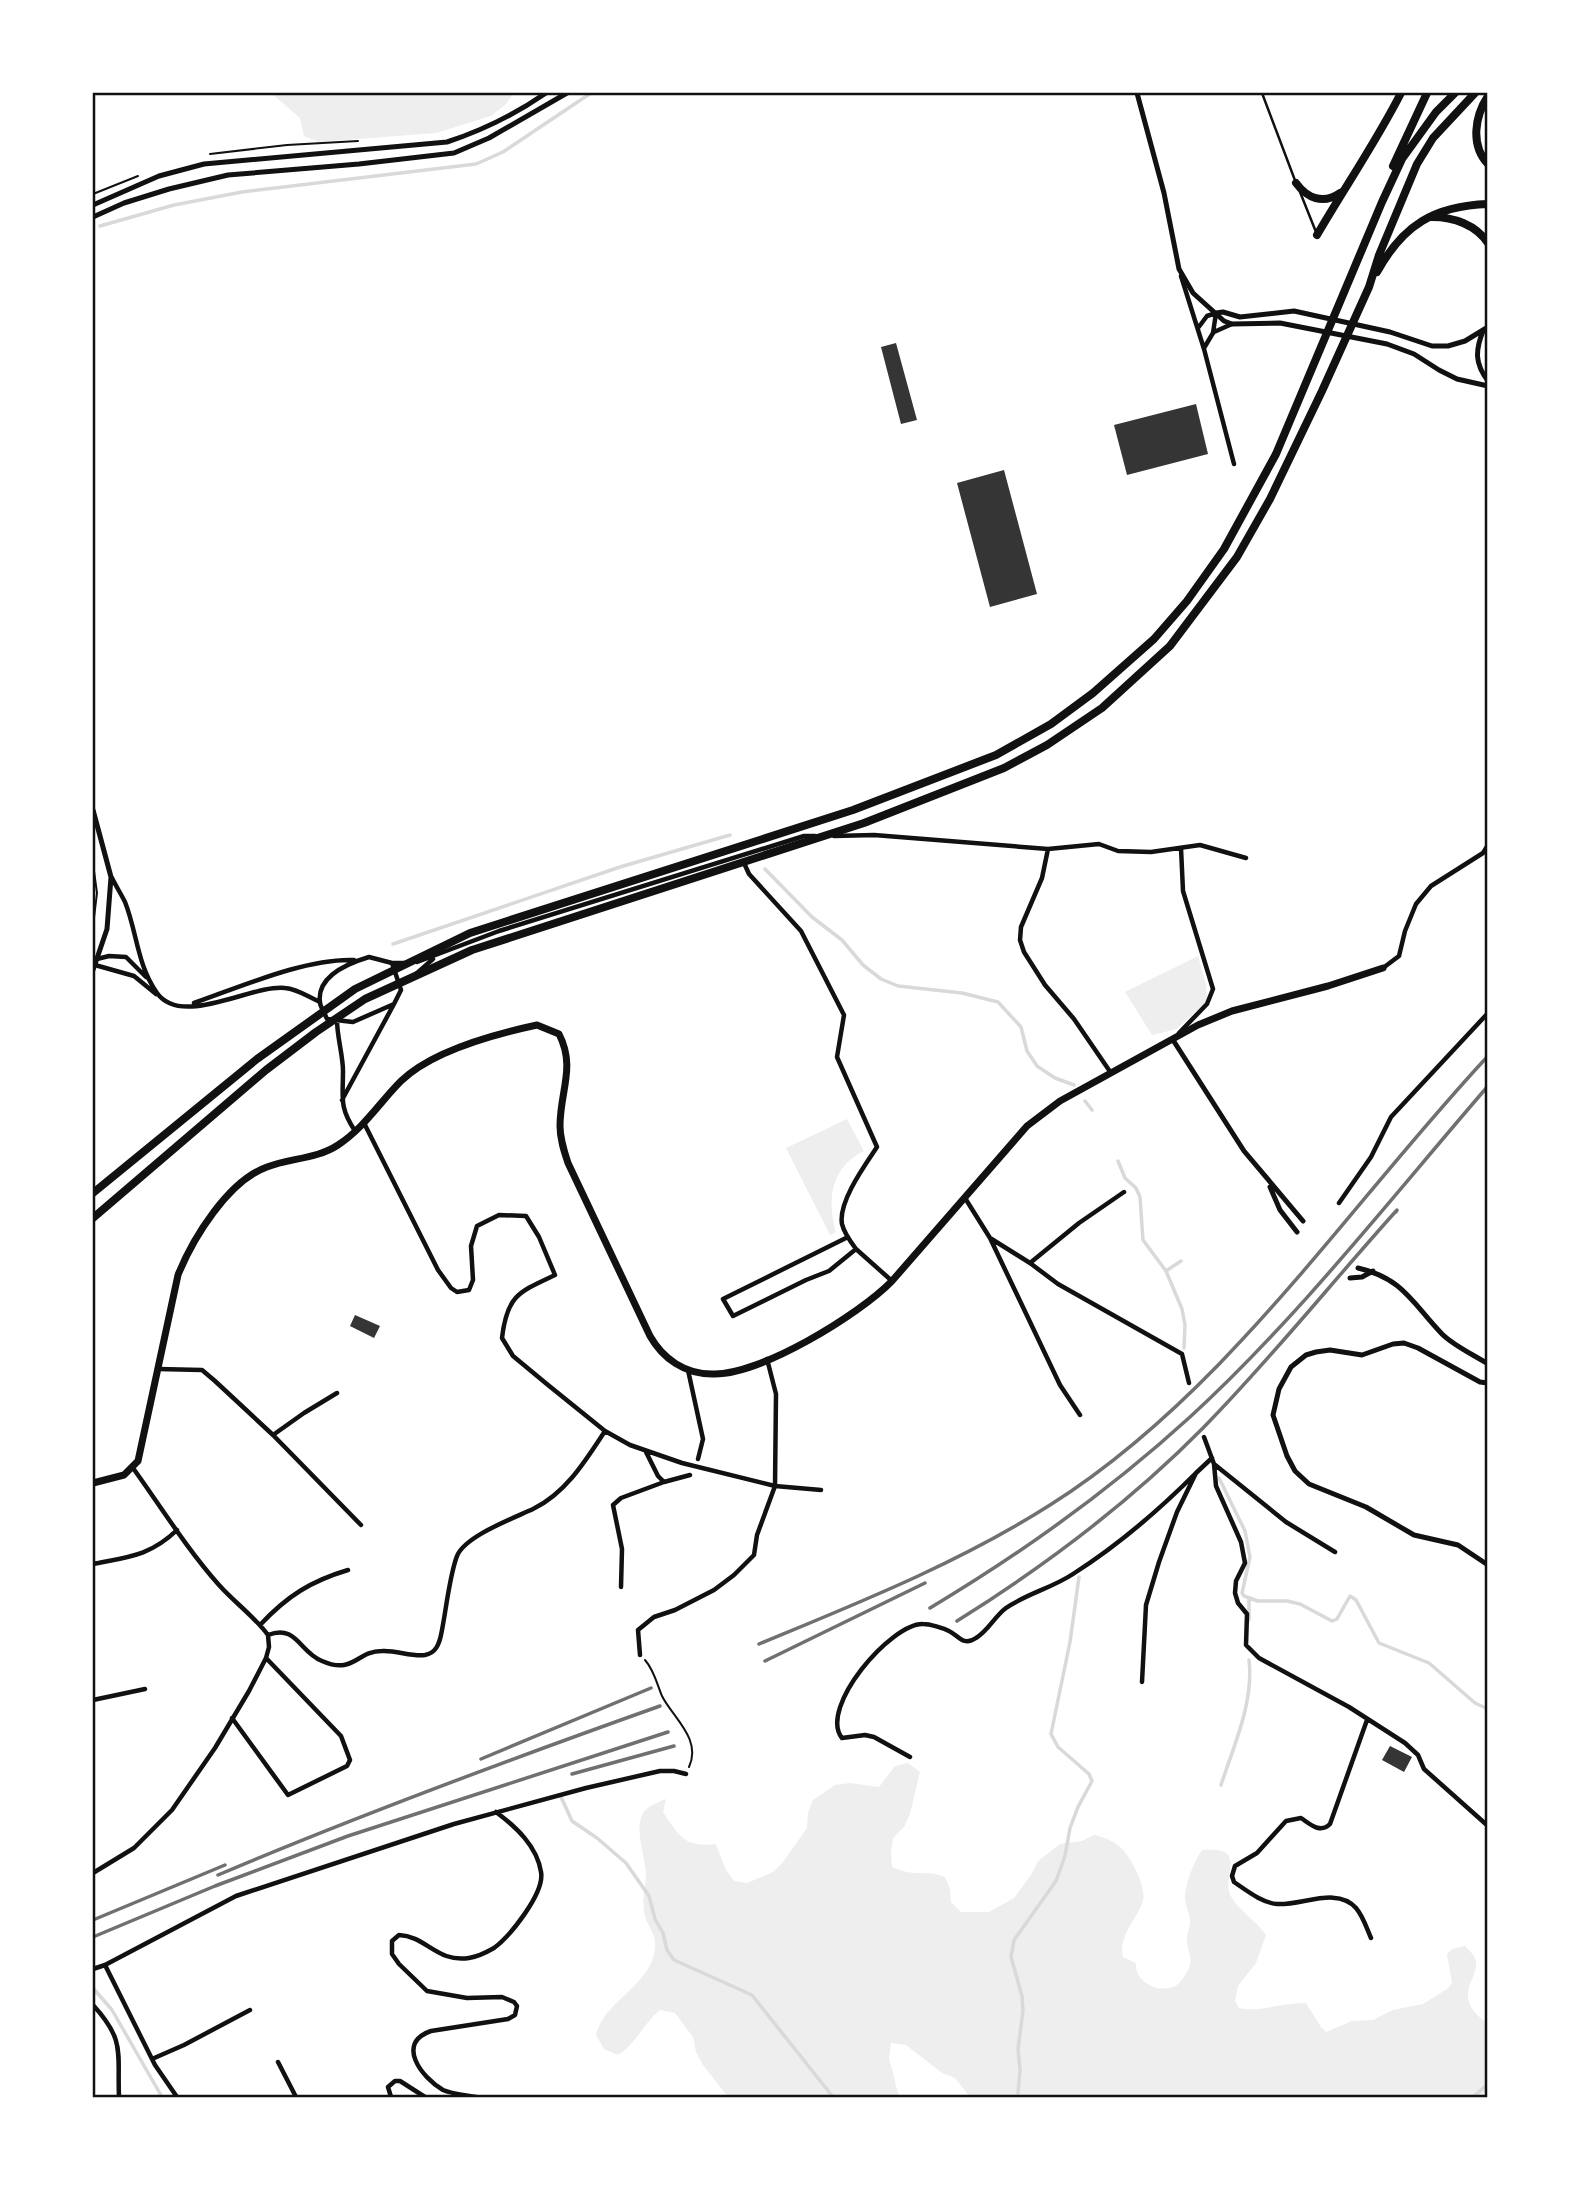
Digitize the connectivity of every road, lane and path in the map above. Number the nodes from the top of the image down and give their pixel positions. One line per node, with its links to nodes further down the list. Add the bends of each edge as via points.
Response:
1 (546, 93): 15 (street, via 484,130 447,142 204,164 159,176)
2 (567, 93): 16 (street, via 454,153 228,175 158,192)
3 (1137, 93): 23 (street)
4 (1262, 93): 11 (lane)
5 (1401, 93): 12 (highway, via 1361,167)
6 (1427, 93): 13 (highway, via 1386,182)
7 (1455, 93): 13 (highway, via 1402,159)
8 (1475, 93): 22 (highway, via 1433,138 1417,164)
9 (1488, 96): 10 (highway, via 1476,134)
10 (1488, 164)
11 (1296, 183): 12 (highway, via 1315,199 1326,200); 20 (lane)
12 (1342, 192): 20 (highway)
13 (1382, 202): 61 (highway, via 1276,454 1224,549 1154,639 1093,693 1051,724 996,755 853,810 470,933 355,989 257,1059)
14 (1488, 204): 17 (highway, via 1468,204)
15 (93, 205)
16 (93, 217)
17 (1429, 217): 18 (highway, via 1445,217); 22 (highway, via 1406,231)
18 (1470, 227): 19 (highway); 21 (highway)
19 (1488, 232)
20 (1317, 235)
21 (1488, 243)
22 (1382, 256): 64 (highway, via 1276,487 1237,557 1170,646 1102,708 1004,768 864,823 472,950 365,999 266,1070)
23 (1179, 268): 24 (street, via 1193,293); 26 (street)
24 (1216, 313): 25 (street); 26 (street); 27 (street, via 1240,317 1294,311 1432,345 1465,341); 28 (street)
25 (1232, 324): 28 (street); 30 (street, via 1280,323 1387,344 1457,379)
26 (1198, 328): 29 (street)
27 (1485, 329): 30 (street, via 1476,348)
28 (1213, 332): 29 (street)
29 (1204, 349): 31 (street)
30 (1488, 384)
31 (1234, 464)
32 (93, 810): 39 (street)
33 (1488, 845): 45 (street, via 1483,853 1432,886 1416,904 1399,956)
34 (1181, 848): 35 (street, via 1151,852 1099,844); 37 (street, via 1200,845); 54 (street, via 1183,891 1213,989 1208,1004)
35 (1048, 849): 36 (street, via 874,835 804,836); 55 (street, via 1020,940 1045,985)
36 (741, 856): 41 (street, via 499,931); 67 (street, via 749,874 801,931 844,1015 836,1058 877,1147 842,1210)
37 (1246, 858)
38 (93, 864): 40 (path, via 97,893)
39 (111, 877): 44 (street, via 107,929); 46 (street, via 125,902)
40 (93, 926)
41 (435, 957): 43 (street); 47 (street)
42 (358, 961): 43 (street, via 369,957); 49 (street, via 331,975); 51 (street, via 333,959)
43 (392, 963): 47 (street)
44 (95, 965): 46 (street, via 109,956 126,957); 48 (street, via 134,976)
45 (1383, 968): 54 (main road, via 1232,1011)
46 (149, 980): 48 (street)
47 (401, 990): 50 (street)
48 (159, 996): 51 (street, via 171,1004)
49 (320, 1002): 51 (street, via 284,988); 53 (street, via 327,1019)
50 (394, 1004): 53 (street, via 353,1023); 56 (street)
51 (188, 1005)
52 (1488, 1013): 63 (street, via 1391,1116 1371,1157)
53 (337, 1020): 56 (street, via 343,1070)
54 (1173, 1040): 55 (main road); 59 (street)
55 (1111, 1074): 62 (main road, via 1043,1112)
56 (341, 1101): 58 (street)
57 (364, 1123): 58 (main road); 78 (main road, via 402,1081 443,1054 537,1025 559,1034 568,1065 559,1128 568,1163 656,1345); 83 (street, via 438,1270 457,1292 469,1290 473,1280 471,1245 477,1226 499,1215 526,1216 555,1275 521,1291 510,1304 502,1338 513,1356)
58 (356, 1131): 77 (main road, via 336,1147 248,1176 223,1203 186,1255 178,1275)
59 (1267, 1181): 65 (street); 66 (street)
60 (1124, 1192): 70 (street)
61 (93, 1193)
62 (965, 1197): 68 (street); 74 (main road)
63 (1339, 1203)
64 (93, 1218)
65 (1303, 1221)
66 (1297, 1232)
67 (848, 1237): 69 (street); 69 (street, via 723,1299 733,1316 829,1271)
68 (990, 1238): 70 (street); 82 (street, via 1060,1385)
69 (856, 1249): 74 (street)
70 (1031, 1263): 79 (street, via 1058,1284 1182,1354)
71 (1358, 1268): 72 (street)
72 (1373, 1271): 73 (street); 76 (street, via 1405,1291 1444,1336)
73 (1350, 1278)
74 (892, 1281): 75 (main road, via 843,1320)
75 (767, 1359): 78 (main road, via 733,1372); 94 (street, via 776,1394)
76 (1488, 1364)
77 (158, 1369): 84 (street, via 202,1370); 89 (main road, via 142,1452)
78 (688, 1369): 87 (street, via 703,1439)
79 (1189, 1383)
80 (1488, 1383): 100 (street, via 1404,1343 1362,1355 1329,1350 1306,1355 1291,1367 1279,1389 1273,1415 1287,1457 1309,1484 1366,1507 1414,1535 1458,1545)
81 (337, 1393): 84 (street)
82 (1080, 1415)
83 (605, 1431): 86 (street); 104 (street, via 563,1488 536,1507 494,1526 457,1554 434,1651 426,1655 383,1650 368,1652 353,1664 330,1664 319,1661 289,1633)
84 (273, 1435): 96 (street)
85 (1204, 1437): 88 (street)
86 (645, 1451): 92 (street); 94 (street)
87 (698, 1458)
88 (1213, 1461): 90 (street); 98 (street, via 1286,1521); 111 (street, via 1216,1486 1241,1542 1245,1563 1235,1593 1247,1614 1246,1645 1259,1658)
89 (133, 1468): 93 (main road, via 114,1479); 97 (street)
90 (1196, 1473): 107 (street, via 1177,1512 1146,1605); 112 (street, via 1103,1553 1071,1576 1006,1608 976,1638 968,1642 951,1631 924,1624 881,1648 846,1690 836,1722 838,1734 842,1738 874,1737)
91 (690, 1475): 92 (street)
92 (664, 1482): 102 (street, via 613,1505 622,1549)
93 (93, 1483)
94 (775, 1486): 95 (street); 105 (street, via 754,1555 714,1590 654,1617 638,1630)
95 (821, 1490)
96 (361, 1525)
97 (177, 1530): 99 (street, via 151,1551); 103 (street, via 222,1588)
98 (1335, 1552)
99 (93, 1564)
100 (1488, 1564)
101 (348, 1570): 103 (street, via 318,1578 279,1604)
102 (621, 1587)
103 (260, 1625): 104 (street)
104 (268, 1635): 106 (street)
105 (640, 1655): 113 (path, via 692,1746)
106 (266, 1658): 110 (street); 110 (street, via 341,1736 351,1760 348,1766 288,1795)
107 (1142, 1682)
108 (145, 1689): 109 (street)
109 (93, 1700)
110 (232, 1718): 116 (street, via 172,1810 134,1848)
111 (1367, 1720): 115 (street, via 1405,1743 1424,1769); 117 (street, via 1330,1824 1320,1829 1301,1818 1286,1821 1257,1853 1235,1866 1232,1876 1234,1882 1269,1902 1343,1900 1356,1907)
112 (911, 1757)
113 (686, 1774): 114 (street, via 660,1771)
114 (496, 1812): 118 (street, via 236,1896); 129 (street, via 517,1828 542,1873 539,1890 514,1928 493,1948 472,1958 440,1955 408,1935 399,1935 391,1947 399,1964 427,1991 467,1998 502,1997 516,2004 516,2015 508,2019 431,2031 417,2041 414,2056 422,2073 445,2091)
115 (1488, 1826)
116 (93, 1873)
117 (1371, 1938)
118 (105, 1965): 119 (street); 122 (street)
119 (93, 1969)
120 (93, 2005): 124 (street, via 117,2040)
121 (250, 2010): 122 (street)
122 (152, 2059): 125 (street)
123 (278, 2062): 126 (street)
124 (119, 2097)
125 (177, 2097)
126 (296, 2097)
127 (391, 2097): 128 (street, via 388,2087 400,2081)
128 (425, 2097)
129 (476, 2097)

